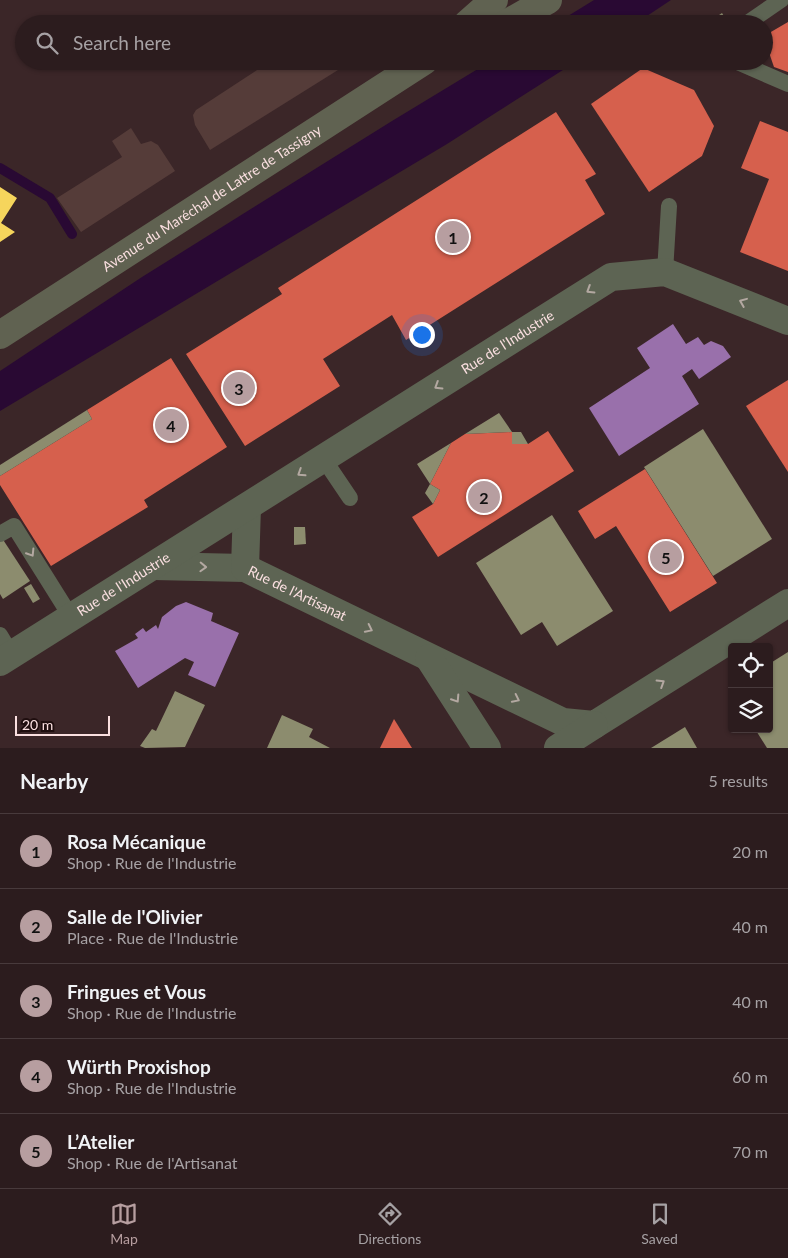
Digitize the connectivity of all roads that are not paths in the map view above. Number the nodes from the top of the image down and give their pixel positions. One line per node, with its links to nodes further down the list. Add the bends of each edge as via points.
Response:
1 (494, 0): 4 (main road)
2 (548, 0): 5 (main road)
3 (781, 0): 6 (lane)
4 (477, 15)
5 (522, 15)
6 (759, 15)
7 (410, 70): 13 (main road, Avenue du Maréchal de Lattre de Tassigny)
8 (756, 70): 9 (lane)
9 (788, 84)
10 (669, 206): 11 (lane)
11 (666, 272): 12 (street, Rue de l'Industrie, one-way to 11); 14 (street, Rue de l'Industrie, one-way to 14, via 611,277)
12 (788, 320)
13 (0, 336)
14 (323, 458): 15 (lane); 16 (street, Rue de l'Industrie, one-way to 16)
15 (350, 498)
16 (247, 506): 18 (street, Rue de l'Industrie); 19 (street)
17 (0, 534): 21 (lane, one-way to 21, via 14,526)
18 (154, 566): 19 (street, Rue de l'Artisanat, one-way to 19); 21 (street, Rue de l'Industrie)
19 (245, 568): 23 (street, Rue de l'Artisanat, one-way to 23)
20 (788, 603): 24 (street, one-way to 20)
21 (71, 617): 22 (street, Rue de l'Industrie)
22 (4, 651)
23 (430, 658): 24 (street, Rue de l'Artisanat, one-way to 24, via 563,722); 25 (street, one-way to 25)
24 (594, 725): 26 (street)
25 (487, 748)
26 (558, 748)

